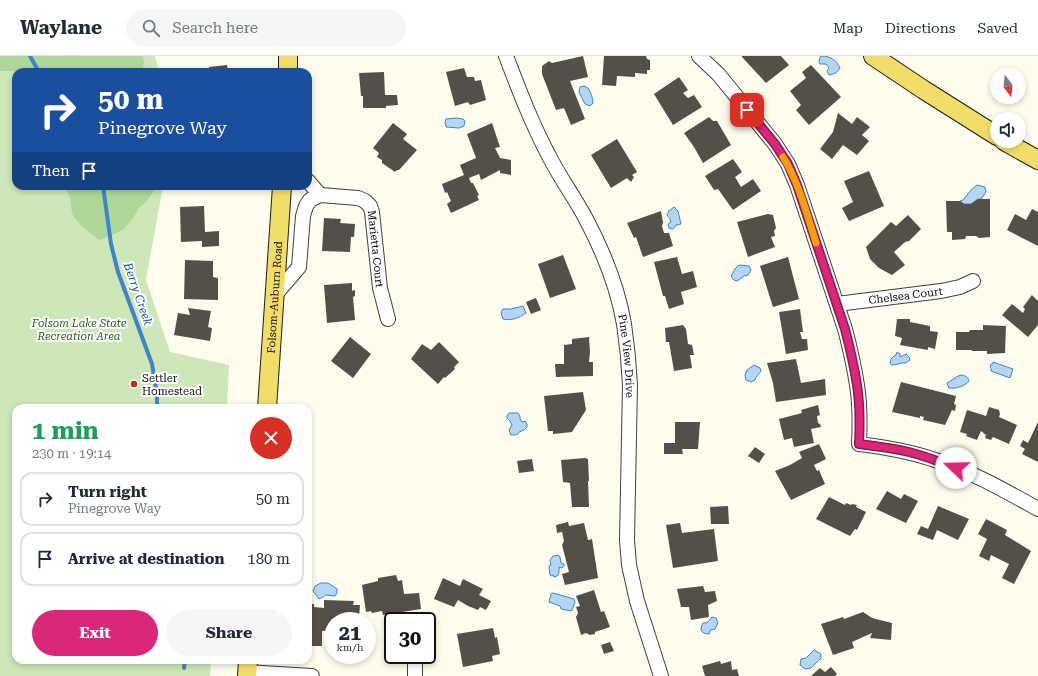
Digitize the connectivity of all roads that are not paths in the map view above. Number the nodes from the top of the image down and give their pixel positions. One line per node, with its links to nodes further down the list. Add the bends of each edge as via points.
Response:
1 (288, 56): 5 (main road)
2 (506, 56): 22 (street, Pine View Drive, via 545,150 602,252 620,308 630,385 627,540 629,565 637,601)
3 (700, 56): 14 (street, via 719,75 788,164)
4 (873, 56): 6 (main road)
5 (288, 68)
6 (990, 132)
7 (1017, 148): 8 (main road)
8 (1038, 160)
9 (312, 185): 11 (street)
10 (282, 190): 13 (main road, Folsom-Auburn Road)
11 (320, 195): 13 (street, via 310,200 303,216 299,267); 15 (street, Marietta Court, via 358,198 370,206 380,288)
12 (973, 281): 14 (street, Chelsea Court, via 941,291)
13 (275, 295): 16 (main road, Folsom-Auburn Road)
14 (837, 304): 17 (street, via 851,352 857,386 859,444 909,452 933,459 968,472)
15 (388, 319)
16 (267, 404)
17 (1038, 508)
18 (415, 664): 21 (street)
19 (247, 669): 20 (street)
20 (312, 676)
21 (415, 676)
22 (662, 676)

